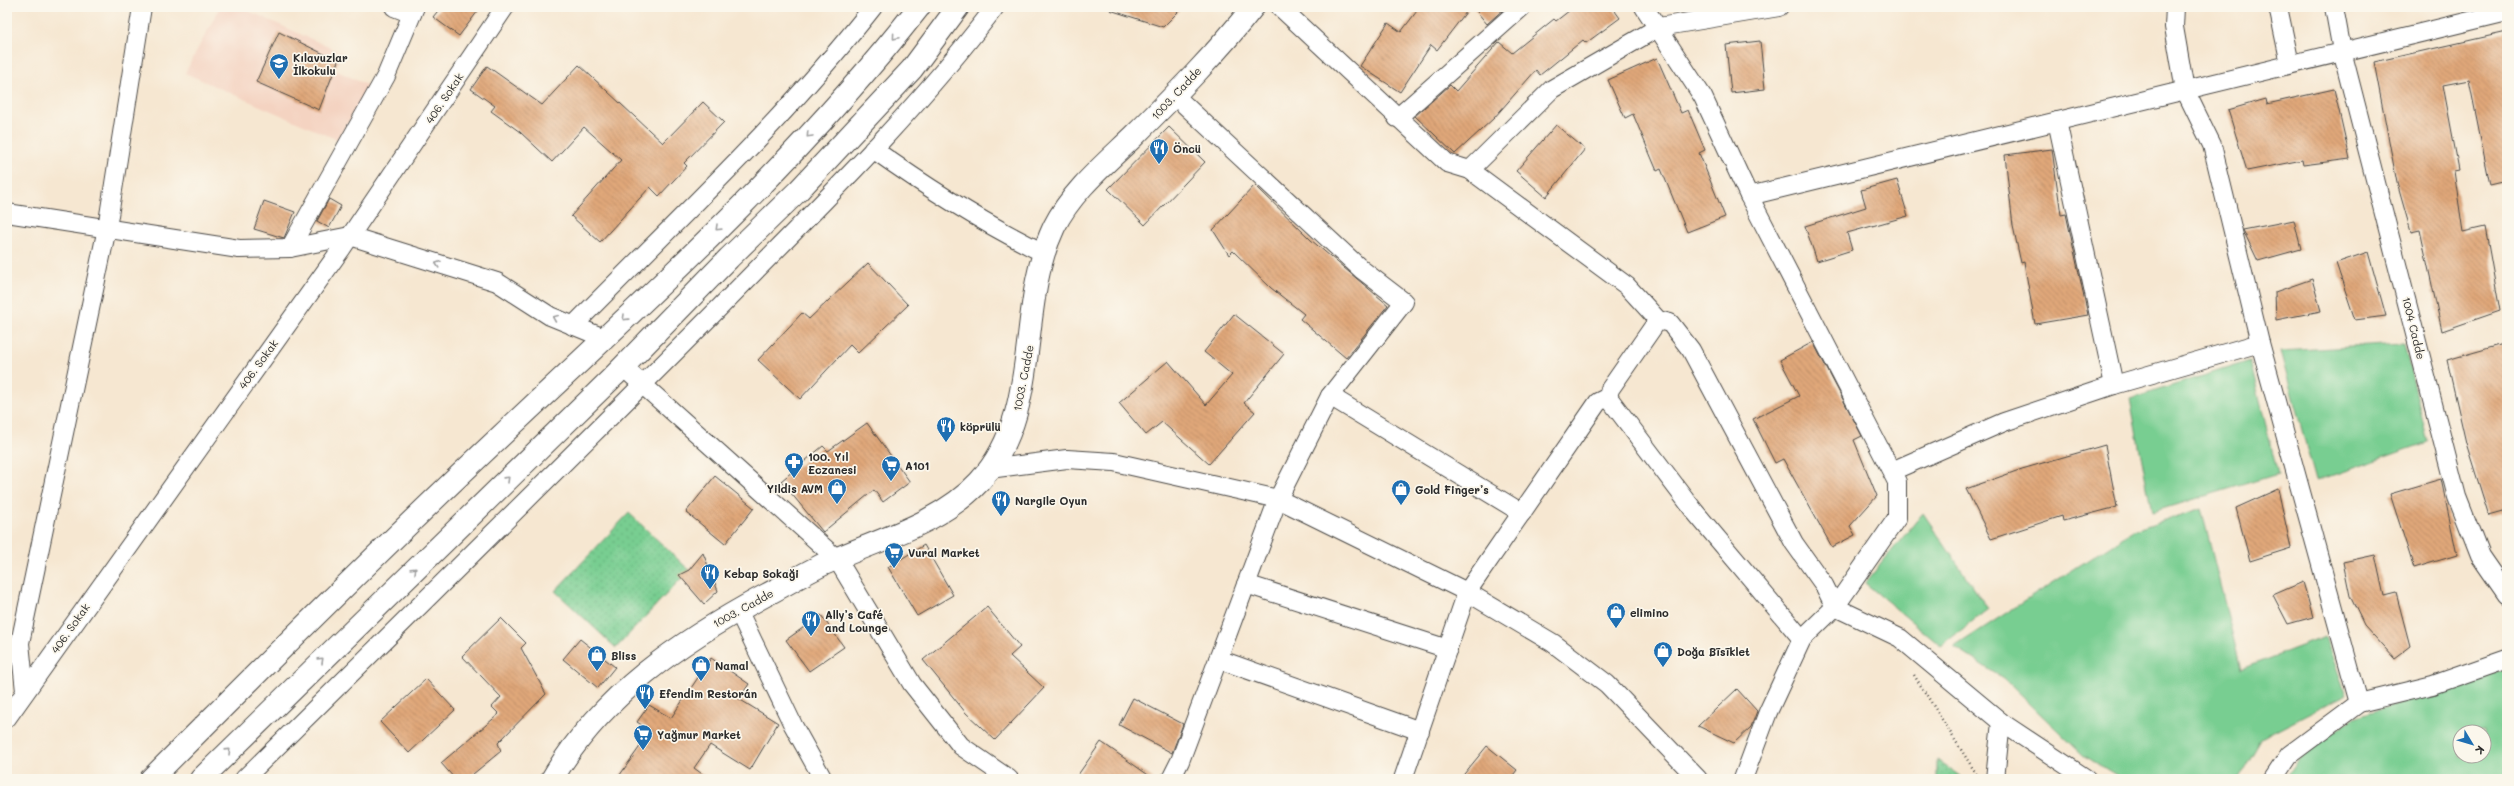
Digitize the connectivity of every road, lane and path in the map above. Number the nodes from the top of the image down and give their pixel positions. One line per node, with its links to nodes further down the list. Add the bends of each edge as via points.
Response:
1 (142, 7): 29 (street)
2 (394, 7): 16 (street)
3 (505, 7): 30 (street, 406. Sokak)
4 (873, 7): 34 (street, via 775,121)
5 (919, 7): 35 (main road, one-way to 35, via 851,90 771,176)
6 (958, 7): 37 (main road, via 912,69 845,143)
7 (995, 7): 25 (street, via 954,60)
8 (1253, 7): 22 (main road, 1003. Cadde)
9 (1280, 7): 23 (street)
10 (1522, 7): 23 (street)
11 (1644, 7): 18 (street)
12 (1779, 7): 18 (street)
13 (2175, 7): 21 (street, via 2174,27)
14 (2278, 7): 20 (street)
15 (2334, 7): 19 (street, 1004 Cadde)
16 (413, 10): 31 (street, via 386,76)
17 (2507, 12): 19 (street)
18 (1659, 27): 26 (street, via 1552,89); 27 (street, via 1703,97)
19 (2342, 51): 20 (street); 49 (street, 1004 Cadde, via 2457,497 2480,556)
20 (2290, 64): 21 (street)
21 (2185, 90): 24 (street); 36 (street, via 2212,145)
22 (1174, 95): 32 (main road, 1003. Cadde, via 1067,206); 40 (street, via 1361,269 1404,302)
23 (1397, 118): 26 (street, via 1447,163)
24 (2057, 121): 27 (street); 39 (street)
25 (873, 149): 32 (street, via 933,192 996,230); 38 (street)
26 (1470, 170): 33 (street, via 1627,286)
27 (1749, 196): 43 (street)
28 (7, 213): 29 (street)
29 (107, 228): 31 (street, via 240,249); 57 (street, via 20,643)
30 (350, 236): 31 (street); 34 (street, one-way to 30, via 550,316 497,282); 57 (street, 406. Sokak)
31 (290, 248)
32 (1044, 253): 42 (main road, 1003. Cadde, via 1023,392 1014,423)
33 (1658, 320): 41 (street, via 1610,389); 50 (street, via 1670,322 1692,350 1794,543 1824,585)
34 (573, 326): 35 (street)
35 (604, 338): 62 (main road, via 395,536)
36 (2260, 343): 39 (street); 58 (street)
37 (623, 367): 38 (street); 63 (main road, one-way to 37)
38 (644, 384): 46 (street); 64 (street)
39 (2114, 385): 43 (street, via 2004,422)
40 (1330, 396): 44 (street); 45 (street)
41 (1608, 397): 45 (street, via 1598,402); 52 (street, via 1695,512)
42 (988, 469): 44 (street, via 1067,459 1114,462); 46 (main road, 1003. Cadde, via 980,481 958,502 923,522)
43 (1892, 471): 50 (street, via 1897,482 1897,518)
44 (1278, 499): 47 (street); 48 (street)
45 (1522, 513): 48 (street)
46 (837, 559): 51 (main road, 1003. Cadde); 67 (street, via 912,684 961,746)
47 (1246, 584): 53 (street); 54 (street)
48 (1467, 592): 53 (street); 70 (street, via 1552,643 1607,684)
49 (2507, 595)
50 (1836, 607): 52 (street); 60 (street, via 1900,638)
51 (738, 610): 65 (main road, 1003. Cadde, via 712,624 650,667 617,697 585,733); 66 (street, via 793,725)
52 (1802, 639): 71 (street, via 1768,712)
53 (1448, 649): 61 (street)
54 (1218, 660): 61 (street); 68 (street)
55 (2507, 660): 58 (street, via 2433,685)
56 (1912, 671): 72 (path)
57 (25, 691): 59 (street, 406. Sokak)
58 (2359, 703): 75 (street, via 2289,755)
59 (7, 718)
60 (2001, 722): 73 (street); 74 (street)
61 (1420, 731): 69 (street)
62 (151, 779)
63 (201, 779)
64 (244, 779)
65 (552, 779)
66 (823, 779)
67 (1009, 779)
68 (1171, 779)
69 (1403, 779)
70 (1698, 779)
71 (1744, 779)
72 (1980, 779)
73 (1994, 779)
74 (2087, 779)
75 (2273, 779)

